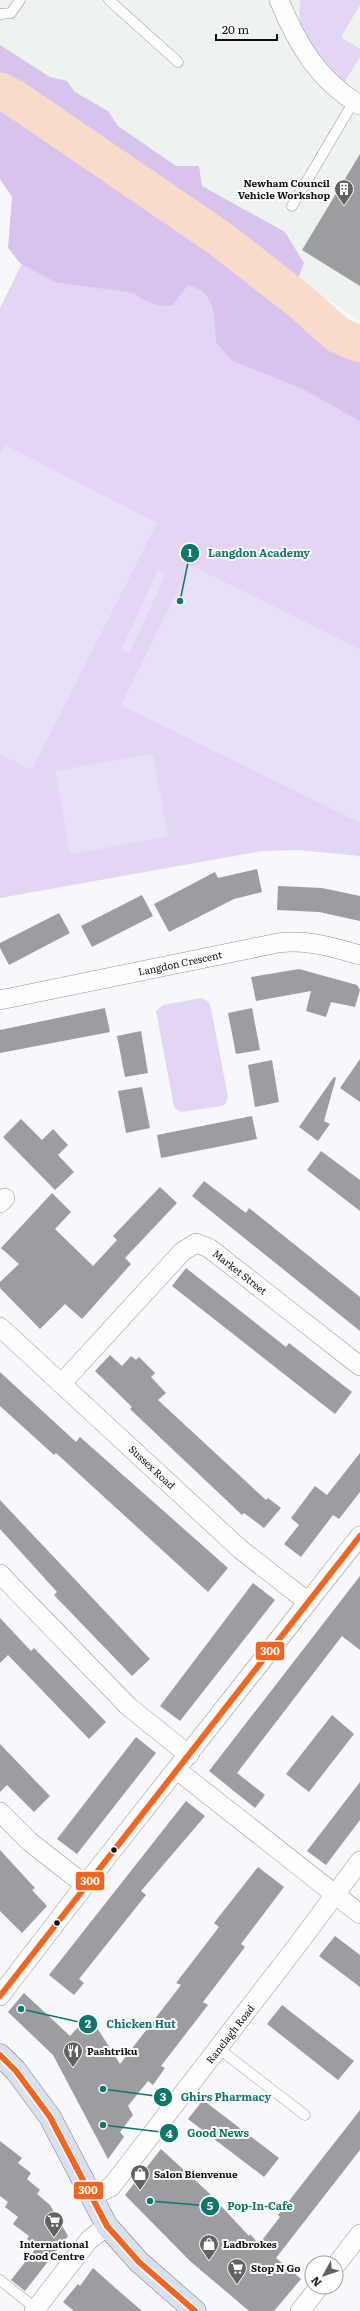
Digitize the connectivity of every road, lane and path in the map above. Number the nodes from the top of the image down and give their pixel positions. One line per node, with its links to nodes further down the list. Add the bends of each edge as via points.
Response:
1 (20, 0): 4 (lane, via 11,13)
2 (109, 0): 5 (lane)
3 (279, 0): 6 (street, via 290,28 309,58 330,84)
4 (0, 14)
5 (178, 62)
6 (357, 103): 7 (lane)
7 (292, 206)
8 (360, 955): 9 (street, Langdon Crescent, via 297,940)
9 (0, 1000)
10 (0, 1327): 12 (street, Sussex Road)
11 (360, 1366): 12 (street, Market Street, via 209,1248 196,1243 182,1252)
12 (61, 1384): 15 (street, Sussex Road, via 240,1549)
13 (360, 1536): 15 (street)
14 (0, 1574): 16 (street, via 129,1707)
15 (308, 1602): 16 (street)
16 (189, 1755): 17 (street)
17 (177, 1770): 20 (street); 21 (street)
18 (0, 1812): 20 (street, via 30,1842)
19 (360, 1861): 21 (street, Ranelagh Road)
20 (85, 1885): 23 (street)
21 (334, 1894): 22 (street); 24 (street, Ranelagh Road)
22 (360, 1914)
23 (0, 1996)
24 (219, 2049): 26 (lane); 27 (street, Ranelagh Road, via 111,2187)
25 (0, 2054): 27 (main road, via 50,2117)
26 (306, 2115)
27 (90, 2197): 28 (main road)
28 (107, 2226): 33 (street, via 89,2240); 34 (main road, via 138,2262)
29 (360, 2234): 30 (street)
30 (344, 2255)
31 (0, 2280): 33 (lane)
32 (313, 2295): 35 (street)
33 (36, 2310)
34 (195, 2311)
35 (300, 2311)

